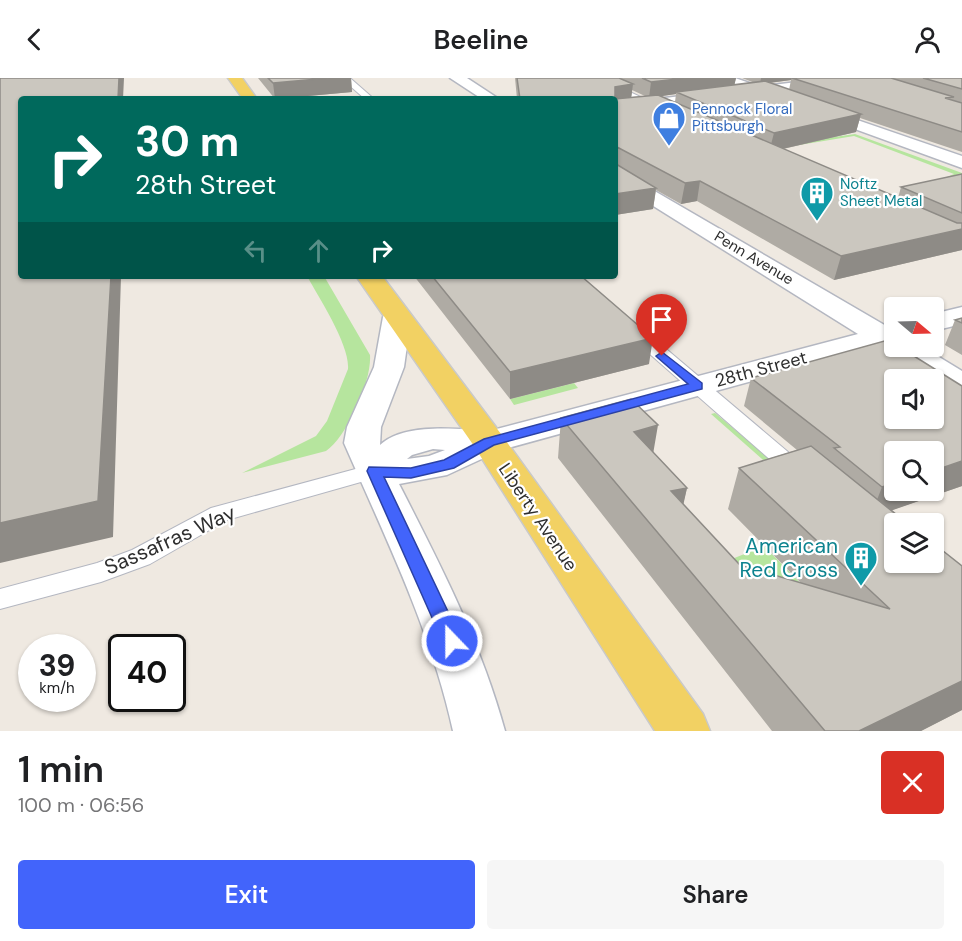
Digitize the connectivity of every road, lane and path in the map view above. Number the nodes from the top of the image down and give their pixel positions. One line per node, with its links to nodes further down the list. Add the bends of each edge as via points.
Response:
1 (235, 78): 8 (main road)
2 (345, 78): 9 (lane)
3 (457, 78): 10 (street)
4 (594, 78): 11 (lane)
5 (722, 78): 7 (street)
6 (860, 80): 7 (street)
7 (759, 91): 11 (street); 14 (street)
8 (248, 96)
9 (366, 96)
10 (487, 96)
11 (651, 105): 12 (street); 13 (lane)
12 (618, 110)
13 (670, 113)
14 (962, 162)
15 (618, 176): 21 (street, Penn Avenue)
16 (371, 279): 19 (main road, Liberty Avenue)
17 (616, 315): 25 (lane)
18 (962, 315): 20 (street)
19 (397, 317): 26 (main road, Liberty Avenue); 27 (street, via 389,367 364,427 362,443)
20 (944, 320)
21 (884, 335)
22 (884, 342): 25 (street, 28th Street)
23 (919, 357): 24 (street, Penn Avenue)
24 (962, 385)
25 (697, 386): 26 (street, 28th Street); 28 (lane)
26 (489, 442): 27 (street, 28th Street, via 448,464 411,473); 31 (main road, Liberty Avenue)
27 (374, 471): 29 (lane, Sassafras Way, via 219,514 141,557); 30 (street, via 445,622)
28 (815, 487)
29 (0, 599)
30 (479, 731)
31 (684, 731)

